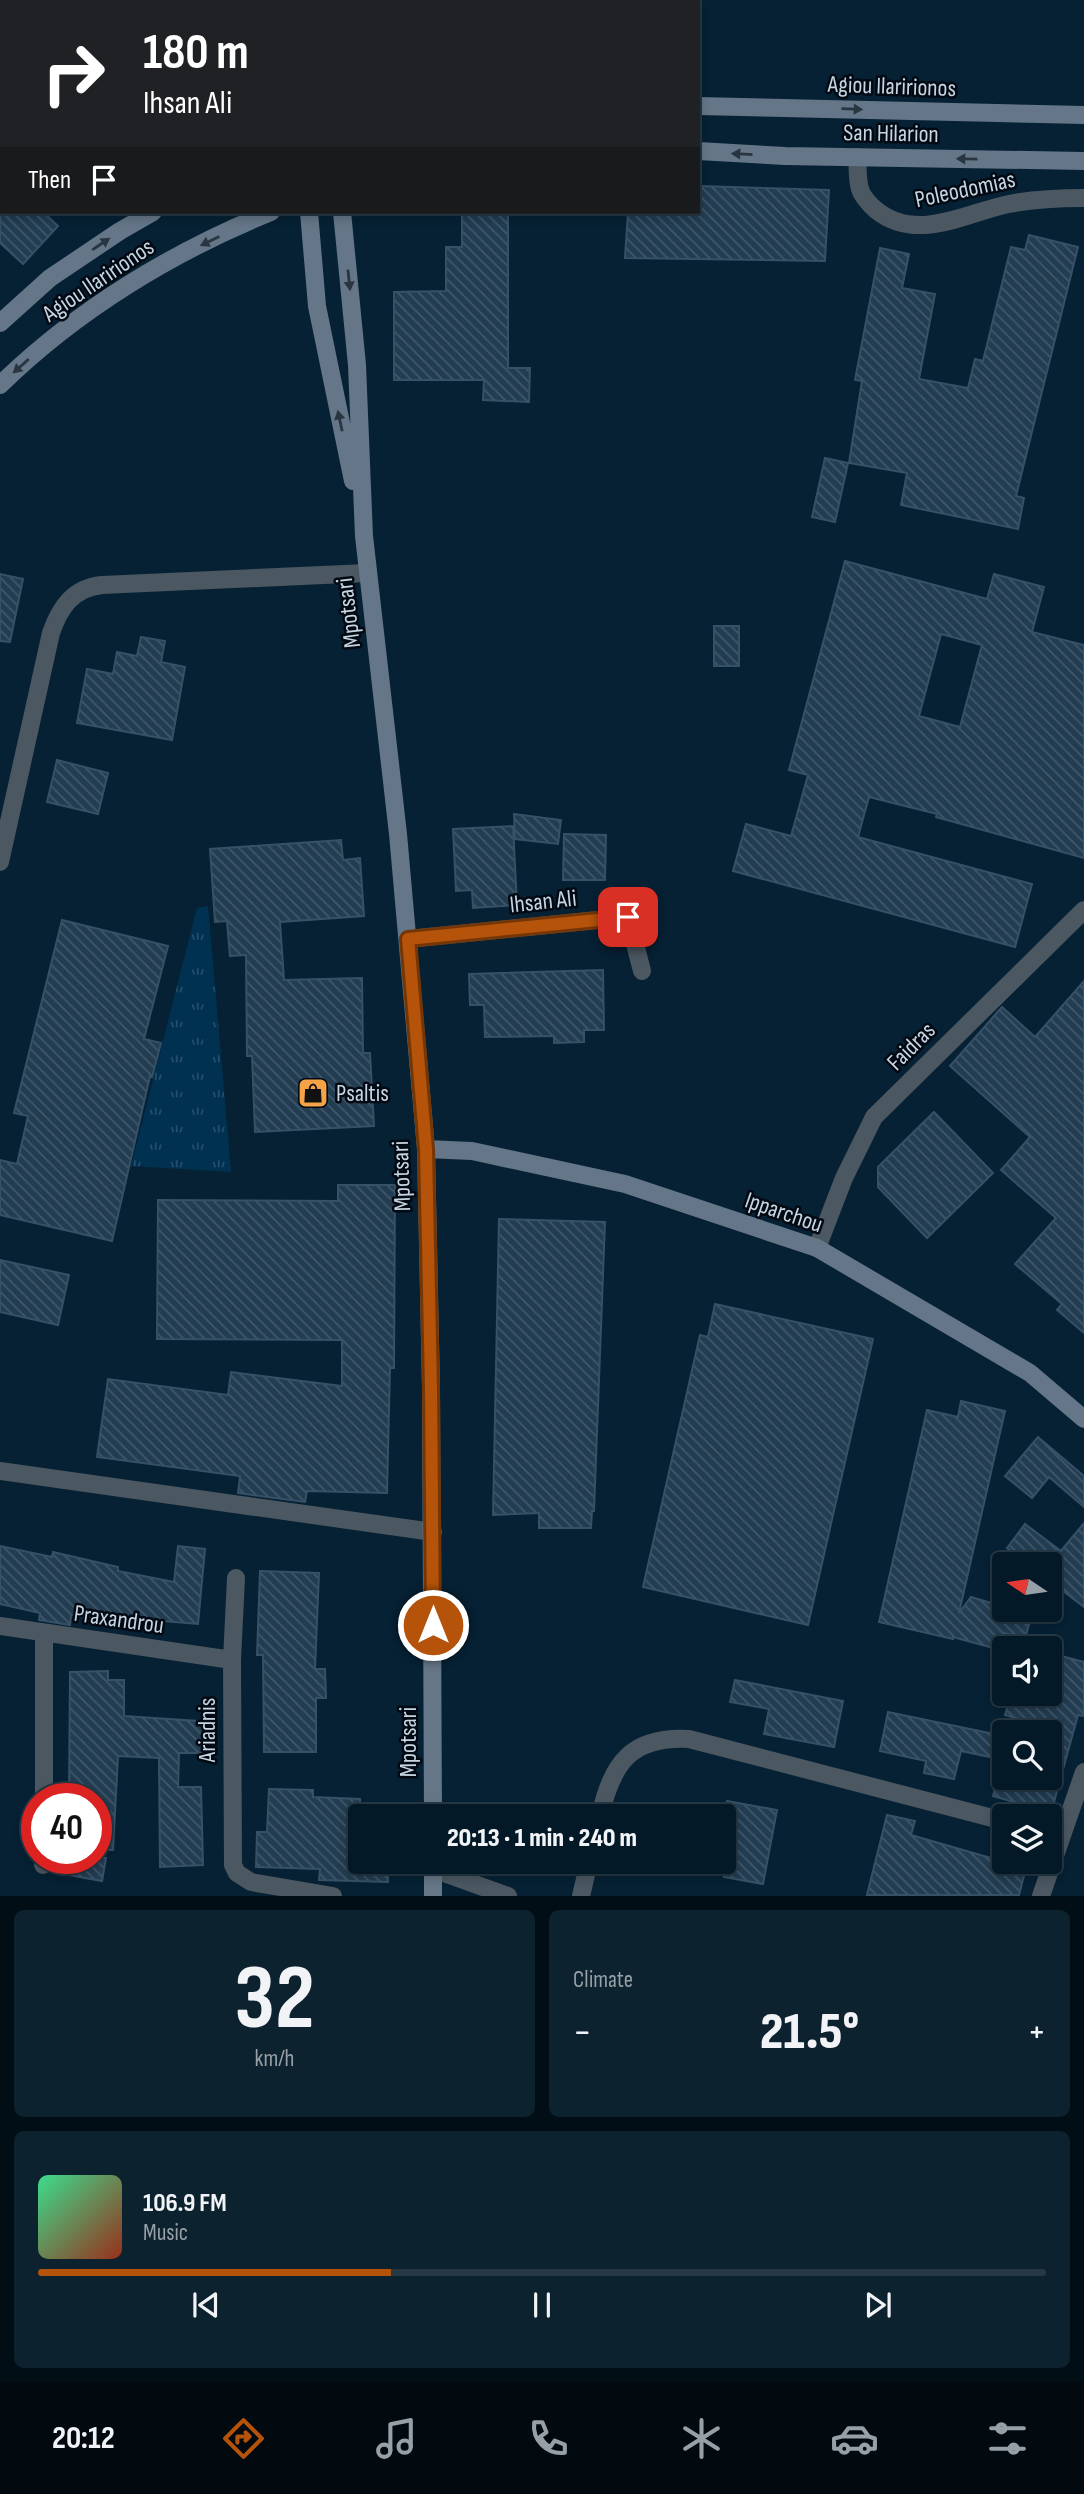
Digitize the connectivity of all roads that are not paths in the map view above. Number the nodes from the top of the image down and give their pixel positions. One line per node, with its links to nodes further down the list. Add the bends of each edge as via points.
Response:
1 (700, 106): 2 (street, Agiou Ilaririonos, one-way to 2)
2 (1084, 116)
3 (700, 151): 4 (street, San Hilarion, one-way to 3)
4 (858, 157): 5 (street, San Hilarion, one-way to 4); 6 (street, Poleodomias, via 860,191 871,206 885,217 913,226 1038,199)
5 (1084, 161)
6 (1084, 198)
7 (150, 214): 11 (street, Agiou Ilaririonos, one-way to 7, via 50,278)
8 (267, 214): 12 (street, Agiou Ilaririonos, one-way to 12, via 131,282 74,322)
9 (309, 214): 13 (street, Mpotsari, one-way to 9, via 317,306)
10 (342, 214): 13 (street, Mpotsari, one-way to 13, via 356,365)
11 (0, 323)
12 (0, 385)
13 (364, 536): 14 (street, Mpotsari)
14 (367, 573): 15 (street, via 102,584 71,597 51,633); 17 (street, Mpotsari)
15 (0, 862)
16 (1084, 909): 20 (street, Faidras, via 874,1117)
17 (408, 939): 18 (street, Ihsan Ali, via 628,917); 19 (street, Mpotsari)
18 (642, 971)
19 (426, 1149): 20 (street, Ipparchou, via 472,1151 625,1184); 23 (street, Mpotsari)
20 (817, 1248): 21 (street, Ipparchou, via 1030,1373)
21 (1084, 1419)
22 (0, 1471): 23 (street)
23 (433, 1532): 30 (street, Mpotsari)
24 (236, 1578): 27 (street, Ariadnis)
25 (0, 1626): 26 (street, Praxandrou)
26 (44, 1633): 27 (street, Praxandrou); 29 (street)
27 (232, 1660): 38 (street, Ariadnis, via 233,1865 244,1879 260,1884)
28 (1084, 1772): 33 (street)
29 (44, 1783)
30 (433, 1804)
31 (603, 1804): 32 (street, via 609,1782 624,1759 648,1742 667,1738 689,1739)
32 (992, 1818)
33 (1062, 1822)
34 (433, 1874): 39 (street)
35 (454, 1874): 40 (street)
36 (586, 1874): 41 (street)
37 (1046, 1874): 42 (street)
38 (333, 1895)
39 (433, 1895)
40 (508, 1895)
41 (581, 1895)
42 (1041, 1895)

